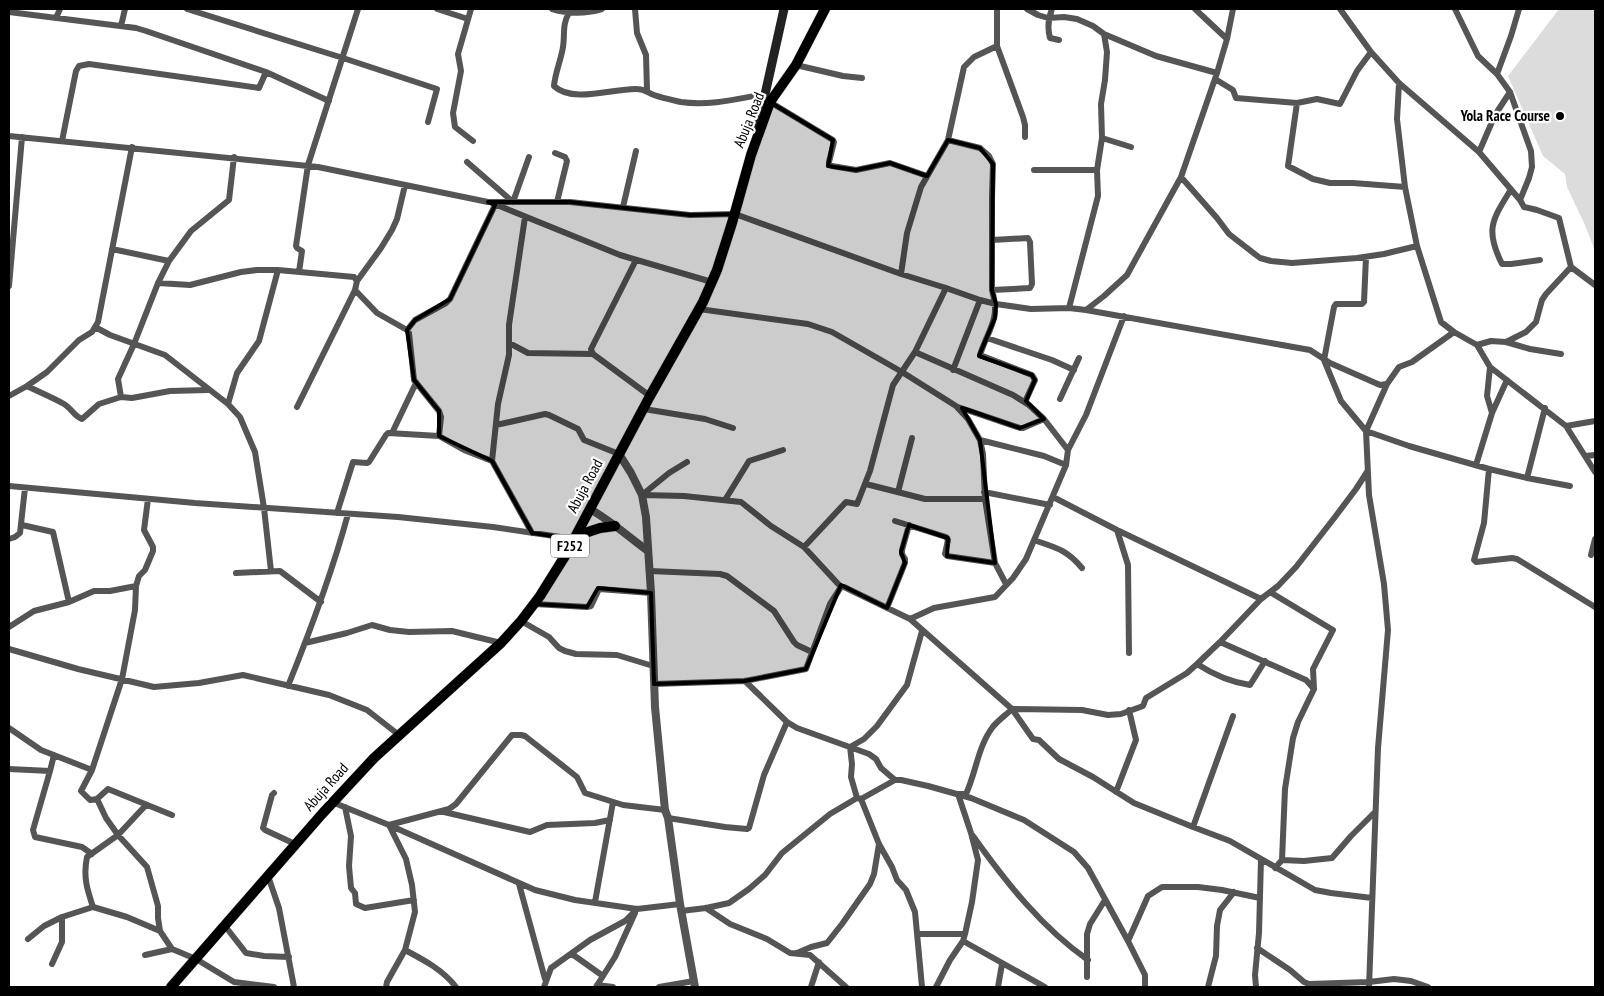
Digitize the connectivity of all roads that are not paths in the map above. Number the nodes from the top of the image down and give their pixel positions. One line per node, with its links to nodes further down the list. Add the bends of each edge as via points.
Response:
1 (60, 9): 23 (street)
2 (125, 9): 26 (street)
3 (187, 9): 32 (street)
4 (358, 9): 32 (street)
5 (437, 9): 25 (street)
6 (471, 9): 25 (street)
7 (552, 9): 22 (street)
8 (602, 9): 20 (street)
9 (635, 9): 39 (street, via 638,33 646,55)
10 (784, 9): 41 (main road)
11 (825, 9): 33 (main road, Abuja Road / F252)
12 (997, 9): 30 (street)
13 (1027, 9): 24 (street)
14 (1052, 9): 24 (street)
15 (1195, 9): 28 (street)
16 (1233, 9): 28 (street)
17 (1341, 9): 31 (street)
18 (1455, 9): 35 (street, via 1478,56)
19 (1519, 9): 35 (street)
20 (591, 10): 22 (street)
21 (9, 12): 23 (street)
22 (569, 13): 39 (street, via 564,22 563,47 554,80 558,90 583,94 636,88)
23 (56, 18): 26 (street)
24 (1048, 18): 27 (street, via 1078,19); 29 (street, via 1050,38)
25 (468, 19): 49 (street, via 458,54 461,71 453,122)
26 (121, 26): 34 (street, via 146,31)
27 (1104, 34): 36 (street); 48 (street, via 1107,52 1101,104)
28 (1227, 39): 36 (street)
29 (1059, 40)
30 (997, 46): 47 (street, via 1023,117); 50 (street, via 974,57 964,67)
31 (1371, 52): 38 (street); 43 (street, via 1356,71 1340,104 1317,99)
32 (343, 58): 42 (street); 44 (street, via 437,89)
33 (796, 65): 37 (street); 41 (main road, Abuja Road / F252)
34 (266, 72): 42 (street); 51 (street, via 258,88 89,64 80,66 76,71)
35 (1497, 74): 40 (street)
36 (1216, 76): 43 (street, via 1233,90 1236,98); 64 (street)
37 (862, 78)
38 (1399, 83): 55 (street); 66 (street, via 1398,118)
39 (646, 90): 41 (street, via 681,102)
40 (1510, 92): 55 (street); 68 (street, via 1531,150 1532,166)
41 (768, 98): 63 (street, via 833,140 829,165 856,170 890,163); 74 (main road, Abuja Road / F252)
42 (329, 101): 60 (street)
43 (1297, 102): 66 (street, via 1288,166 1313,179 1330,183)
44 (428, 122)
45 (9, 136): 46 (street)
46 (22, 137): 51 (street); 91 (street)
47 (1025, 137)
48 (1102, 138): 53 (street); 62 (street)
49 (473, 140)
50 (948, 140): 63 (street); 76 (street, via 980,148 993,164)
51 (62, 141): 52 (street)
52 (132, 147): 57 (street); 78 (street)
53 (1131, 147)
54 (636, 151): 73 (street)
55 (1478, 152): 67 (street)
56 (555, 153): 71 (street, via 567,161)
57 (234, 157): 60 (street); 80 (street, via 229,200 192,231)
58 (529, 157): 70 (street)
59 (467, 162): 70 (street)
60 (308, 166): 65 (street); 85 (street, via 296,246 302,251)
61 (1034, 170): 62 (street)
62 (1097, 170): 97 (street, via 1098,196)
63 (927, 176): 86 (street, via 907,233)
64 (1181, 177): 79 (street, via 1228,234 1260,258 1292,263); 99 (street, via 1127,275)
65 (405, 185): 69 (street); 87 (street, via 392,230)
66 (1405, 187): 77 (street)
67 (1510, 191): 68 (street); 82 (street, via 1493,220 1491,230 1497,255 1502,264)
68 (1520, 200): 83 (street, via 1524,207 1559,218)
69 (488, 202): 70 (street); 72 (street)
70 (513, 202): 71 (street)
71 (557, 202): 73 (street)
72 (495, 205): 75 (street); 102 (street, via 450,299 415,320)
73 (623, 207): 74 (street, via 690,215)
74 (735, 214): 86 (street); 88 (main road, Abuja Road / F252)
75 (525, 217): 81 (street); 106 (street)
76 (992, 240): 94 (street); 94 (street, via 1028,238 1032,284 1030,288)
77 (1417, 246): 79 (street); 103 (street, via 1442,322)
78 (112, 249): 80 (street); 101 (street)
79 (1366, 257): 113 (street, via 1364,302 1336,304)
80 (169, 260): 89 (street)
81 (636, 260): 88 (street); 110 (street, via 591,346)
82 (1540, 260)
83 (1571, 268): 90 (street); 105 (street, via 1542,300 1536,322 1526,332)
84 (278, 270): 85 (street); 89 (street, via 241,272 190,285); 128 (street, via 259,341 237,373)
85 (299, 272): 87 (street, via 354,277)
86 (901, 274): 92 (street)
87 (357, 281): 93 (street)
88 (712, 282): 98 (main road, Abuja Road / F252)
89 (158, 284): 107 (street)
90 (1595, 285)
91 (9, 286)
92 (946, 288): 95 (street); 109 (street)
93 (355, 290): 102 (street, via 377,313); 130 (street)
94 (992, 290): 96 (street)
95 (980, 300): 96 (street); 115 (street)
96 (996, 304): 97 (street, via 1031,309); 104 (street, via 995,318)
97 (1069, 308): 99 (street)
98 (699, 309): 117 (street, via 808,324 842,337); 124 (main road, Abuja Road / F252)
99 (1086, 310): 100 (street)
100 (1124, 316): 113 (street, via 1310,350); 145 (street, via 1086,415)
101 (95, 327): 107 (street); 121 (street, via 47,372)
102 (407, 330): 119 (street)
103 (1454, 332): 108 (street); 120 (street, via 1412,362 1399,367)
104 (987, 338): 116 (street); 127 (street, via 980,355 1034,377)
105 (1506, 342): 108 (street, via 1491,341); 111 (street)
106 (509, 343): 110 (street, via 528,353); 136 (street)
107 (134, 344): 122 (street, via 165,355); 125 (street, via 118,379)
108 (1477, 345): 114 (street)
109 (915, 352): 115 (street); 117 (street)
110 (593, 354): 124 (street)
111 (1562, 354)
112 (1080, 358): 116 (street)
113 (1324, 360): 120 (street, via 1380,385); 139 (street, via 1341,401)
114 (1490, 367): 118 (street); 133 (street, via 1487,396)
115 (953, 370): 127 (street)
116 (1074, 370): 126 (street)
117 (902, 372): 129 (street); 157 (street, via 893,385)
118 (1507, 380): 131 (street); 133 (street)
119 (416, 383): 140 (street); 141 (street, via 439,411)
120 (1387, 384): 139 (street)
121 (27, 386): 123 (street); 125 (street, via 69,407 82,419 99,404)
122 (208, 390): 125 (street); 128 (street)
123 (9, 396)
124 (650, 396): 132 (main road, Abuja Road / F252)
125 (121, 397)
126 (1060, 399)
127 (1025, 402): 134 (street)
128 (228, 404): 168 (street, via 240,417 255,452)
129 (956, 406): 134 (street, via 1020,428); 143 (street)
130 (297, 407)
131 (1545, 408): 137 (street); 156 (street)
132 (644, 409): 138 (street, via 705,419); 146 (main road, Abuja Road / F252)
133 (1492, 414): 152 (street)
134 (1044, 419): 145 (street)
135 (1595, 420): 137 (street)
136 (496, 425): 146 (street, via 550,415 578,428 584,440); 149 (street)
137 (1566, 426): 148 (street)
138 (733, 428)
139 (1366, 431): 152 (street); 154 (street)
140 (392, 433): 141 (street); 170 (street, via 386,435 367,464 353,462)
141 (439, 436): 149 (street)
142 (912, 438): 161 (street)
143 (980, 440): 151 (street); 163 (street)
144 (783, 450): 166 (street, via 749,461)
145 (1068, 450): 151 (street)
146 (619, 454): 162 (street); 169 (main road, Abuja Road / F252)
147 (1595, 455): 148 (street)
148 (1585, 456): 155 (street)
149 (492, 461): 177 (street)
150 (687, 462): 162 (street)
151 (1066, 465): 164 (street)
152 (1476, 466): 153 (street)
153 (1489, 469): 156 (street); 199 (street, via 1484,523 1474,560 1517,559)
154 (1367, 472): 193 (street, via 1296,566); 241 (street, via 1388,630)
155 (1595, 472)
156 (1527, 478): 159 (street)
157 (866, 484): 161 (street); 182 (street, via 858,504 846,502)
158 (9, 486): 160 (street)
159 (1570, 486)
160 (25, 488): 165 (street); 173 (street)
161 (898, 492): 163 (street, via 925,498)
162 (642, 495): 166 (street); 183 (street)
163 (985, 495): 167 (street); 185 (street)
164 (1053, 497): 167 (street); 176 (street)
165 (148, 498): 168 (street); 191 (street, via 144,533 153,551)
166 (725, 500): 182 (street, via 742,502)
167 (1050, 505): 181 (street)
168 (264, 508): 170 (street); 187 (street)
169 (590, 509): 175 (street); 178 (main road, Abuja Road / F252)
170 (337, 513): 171 (street)
171 (348, 514): 177 (street); 197 (street)
172 (895, 520): 174 (street)
173 (22, 525): 179 (street, via 20,533); 196 (street, via 53,532)
174 (909, 525): 185 (street, via 946,537 947,556); 200 (street, via 902,550 905,563)
175 (615, 526): 178 (main road); 183 (street)
176 (1118, 530): 195 (street); 210 (street, via 1128,565)
177 (532, 533): 178 (street)
178 (575, 538): 198 (main road, Abuja Road / F252)
179 (9, 539)
180 (1595, 539): 184 (street)
181 (1034, 540): 186 (street, via 1065,551); 190 (street, via 1026,560)
182 (804, 547): 192 (street)
183 (648, 551): 188 (street)
184 (1591, 555)
185 (995, 564): 190 (street)
186 (1082, 568)
187 (271, 571): 189 (street); 197 (street, via 280,571)
188 (650, 571): 194 (street); 209 (street, via 727,576 774,611 794,642)
189 (236, 573)
190 (1006, 584): 201 (street, via 995,597 934,608)
191 (136, 586): 196 (street, via 94,591); 214 (street, via 135,610)
192 (841, 587): 200 (street); 209 (street, via 830,604)
193 (1270, 592): 195 (street); 218 (street, via 1333,630 1313,669)
194 (651, 593): 198 (street, via 599,588 587,607); 213 (street)
195 (1261, 599): 205 (street)
196 (69, 602): 203 (street, via 34,611)
197 (321, 602): 206 (street)
198 (534, 604): 202 (main road, Abuja Road / F252)
199 (1595, 607)
200 (887, 608): 201 (street)
201 (910, 619): 204 (street)
202 (521, 621): 207 (main road, Abuja Road / F252); 213 (street, via 549,637 565,651 617,655)
203 (9, 627)
204 (922, 631): 219 (street); 225 (street, via 907,685 877,726)
205 (1220, 642): 211 (street); 212 (street)
206 (305, 643): 207 (street, via 372,624 408,632 452,631); 217 (street)
207 (501, 643): 224 (main road, Abuja Road / F252)
208 (9, 649): 214 (street)
209 (812, 652): 215 (street, via 806,668)
210 (1128, 653)
211 (1265, 661): 212 (street, via 1250,685 1223,678); 218 (street, via 1306,680)
212 (1197, 664): 220 (street, via 1146,698 1143,706)
213 (653, 666): 216 (street)
214 (122, 679): 217 (street, via 160,687 243,675); 228 (street)
215 (745, 681): 216 (street); 222 (street)
216 (654, 684): 242 (street)
217 (288, 686): 224 (street, via 329,695 367,710)
218 (1314, 689): 253 (street, via 1294,738 1285,789)
219 (1012, 709): 220 (street, via 1075,710 1108,715); 231 (street, via 1033,739 1039,740 1059,759); 233 (street, via 993,726 966,794)
220 (1130, 710): 231 (street, via 1136,740)
221 (1233, 716): 246 (street)
222 (787, 722): 225 (street); 242 (street, via 764,775 749,828 725,827)
223 (9, 728): 226 (street)
224 (399, 735): 236 (main road, Abuja Road / F252)
225 (850, 747): 230 (street, via 876,759 880,768); 234 (street, via 852,777)
226 (54, 755): 228 (street); 229 (street)
227 (9, 769): 229 (street)
228 (92, 770): 235 (street, via 82,792 90,800)
229 (50, 771): 251 (street, via 33,830 35,837 82,847)
230 (895, 780): 233 (street); 234 (street)
231 (1116, 792): 246 (street)
232 (274, 793): 249 (street, via 263,828)
233 (958, 794): 247 (street); 261 (street, via 1024,820 1074,852 1088,868)
234 (859, 798): 250 (street); 265 (street, via 830,814 782,853 749,889 728,903)
235 (97, 799): 238 (street, via 108,789); 248 (street)
236 (332, 802): 239 (street); 249 (main road, Abuja Road / F252)
237 (613, 802): 240 (street, via 585,793 577,777 525,736 517,734 512,735 456,804); 242 (street, via 656,808); 244 (street)
238 (146, 804): 243 (street); 248 (street)
239 (344, 807): 245 (street); 260 (street, via 351,836 349,866 356,904 365,908)
240 (443, 812): 244 (street, via 530,832 547,826); 245 (street)
241 (1375, 812): 253 (street, via 1332,858); 259 (street)
242 (666, 814): 264 (street)
243 (172, 815)
244 (610, 820): 262 (street)
245 (389, 824): 256 (street); 260 (street, via 406,859)
246 (1192, 828): 252 (street, via 1230,840)
247 (971, 832): 271 (street, via 978,860); 282 (street, via 1002,876 1067,946)
248 (118, 835): 251 (street); 269 (street, via 147,867 158,906)
249 (295, 844): 255 (main road, Abuja Road / F252)
250 (879, 844): 270 (street, via 897,880 906,890 915,912); 278 (street, via 870,884 842,924 827,943)
251 (92, 854): 263 (street, via 87,858 85,884)
252 (1261, 859): 254 (street); 258 (street)
253 (1282, 860): 254 (street)
254 (1275, 868): 259 (street, via 1315,890)
255 (268, 876): 268 (main road, Abuja Road / F252); 280 (street, via 279,908)
256 (519, 884): 262 (street, via 575,900); 291 (street)
257 (1234, 892): 258 (street); 273 (street, via 1162,887 1148,896); 307 (street, via 1220,910 1216,956)
258 (1260, 898): 274 (street)
259 (1372, 898): 290 (street)
260 (414, 900): 276 (street, via 415,912)
261 (1105, 900): 273 (street); 282 (street, via 1087,934)
262 (595, 902): 266 (street)
263 (93, 907): 267 (street); 269 (street)
264 (681, 908): 265 (street); 266 (street); 289 (street)
265 (706, 908): 278 (street, via 730,924)
266 (637, 909): 277 (street, via 625,921); 286 (street)
267 (62, 917): 272 (street); 284 (street, via 62,942)
268 (225, 926): 280 (street, via 246,953); 281 (main road, Abuja Road / F252)
269 (160, 931): 275 (street)
270 (917, 934): 271 (street); 302 (street)
271 (964, 938): 285 (street); 303 (street)
272 (28, 939)
273 (1128, 941): 306 (street, via 1145,975)
274 (1258, 948): 290 (street, via 1310,984); 308 (street)
275 (172, 949): 279 (street); 281 (street)
276 (405, 950): 296 (street); 297 (street, via 427,962)
277 (572, 954): 286 (street); 291 (street, via 551,968)
278 (796, 954): 283 (street, via 810,955)
279 (145, 955)
280 (289, 956): 295 (street)
281 (196, 959): 288 (street); 293 (main road, Abuja Road / F252)
282 (1088, 960): 287 (street)
283 (819, 962): 300 (street); 301 (street)
284 (52, 964)
285 (1002, 964): 304 (street); 305 (street)
286 (603, 976): 292 (street)
287 (1087, 977)
288 (234, 984): 294 (street)
289 (694, 984): 299 (street)
290 (1369, 984): 309 (street, via 1394,979)
291 (546, 985)
292 (597, 986): 298 (street)
293 (171, 987)
294 (274, 987)
295 (294, 987)
296 (386, 987)
297 (456, 987)
298 (613, 987)
299 (659, 987)
300 (811, 987)
301 (846, 987)
302 (922, 987)
303 (936, 987)
304 (998, 987)
305 (1045, 987)
306 (1144, 987)
307 (1208, 987)
308 (1256, 987)
309 (1428, 987)

